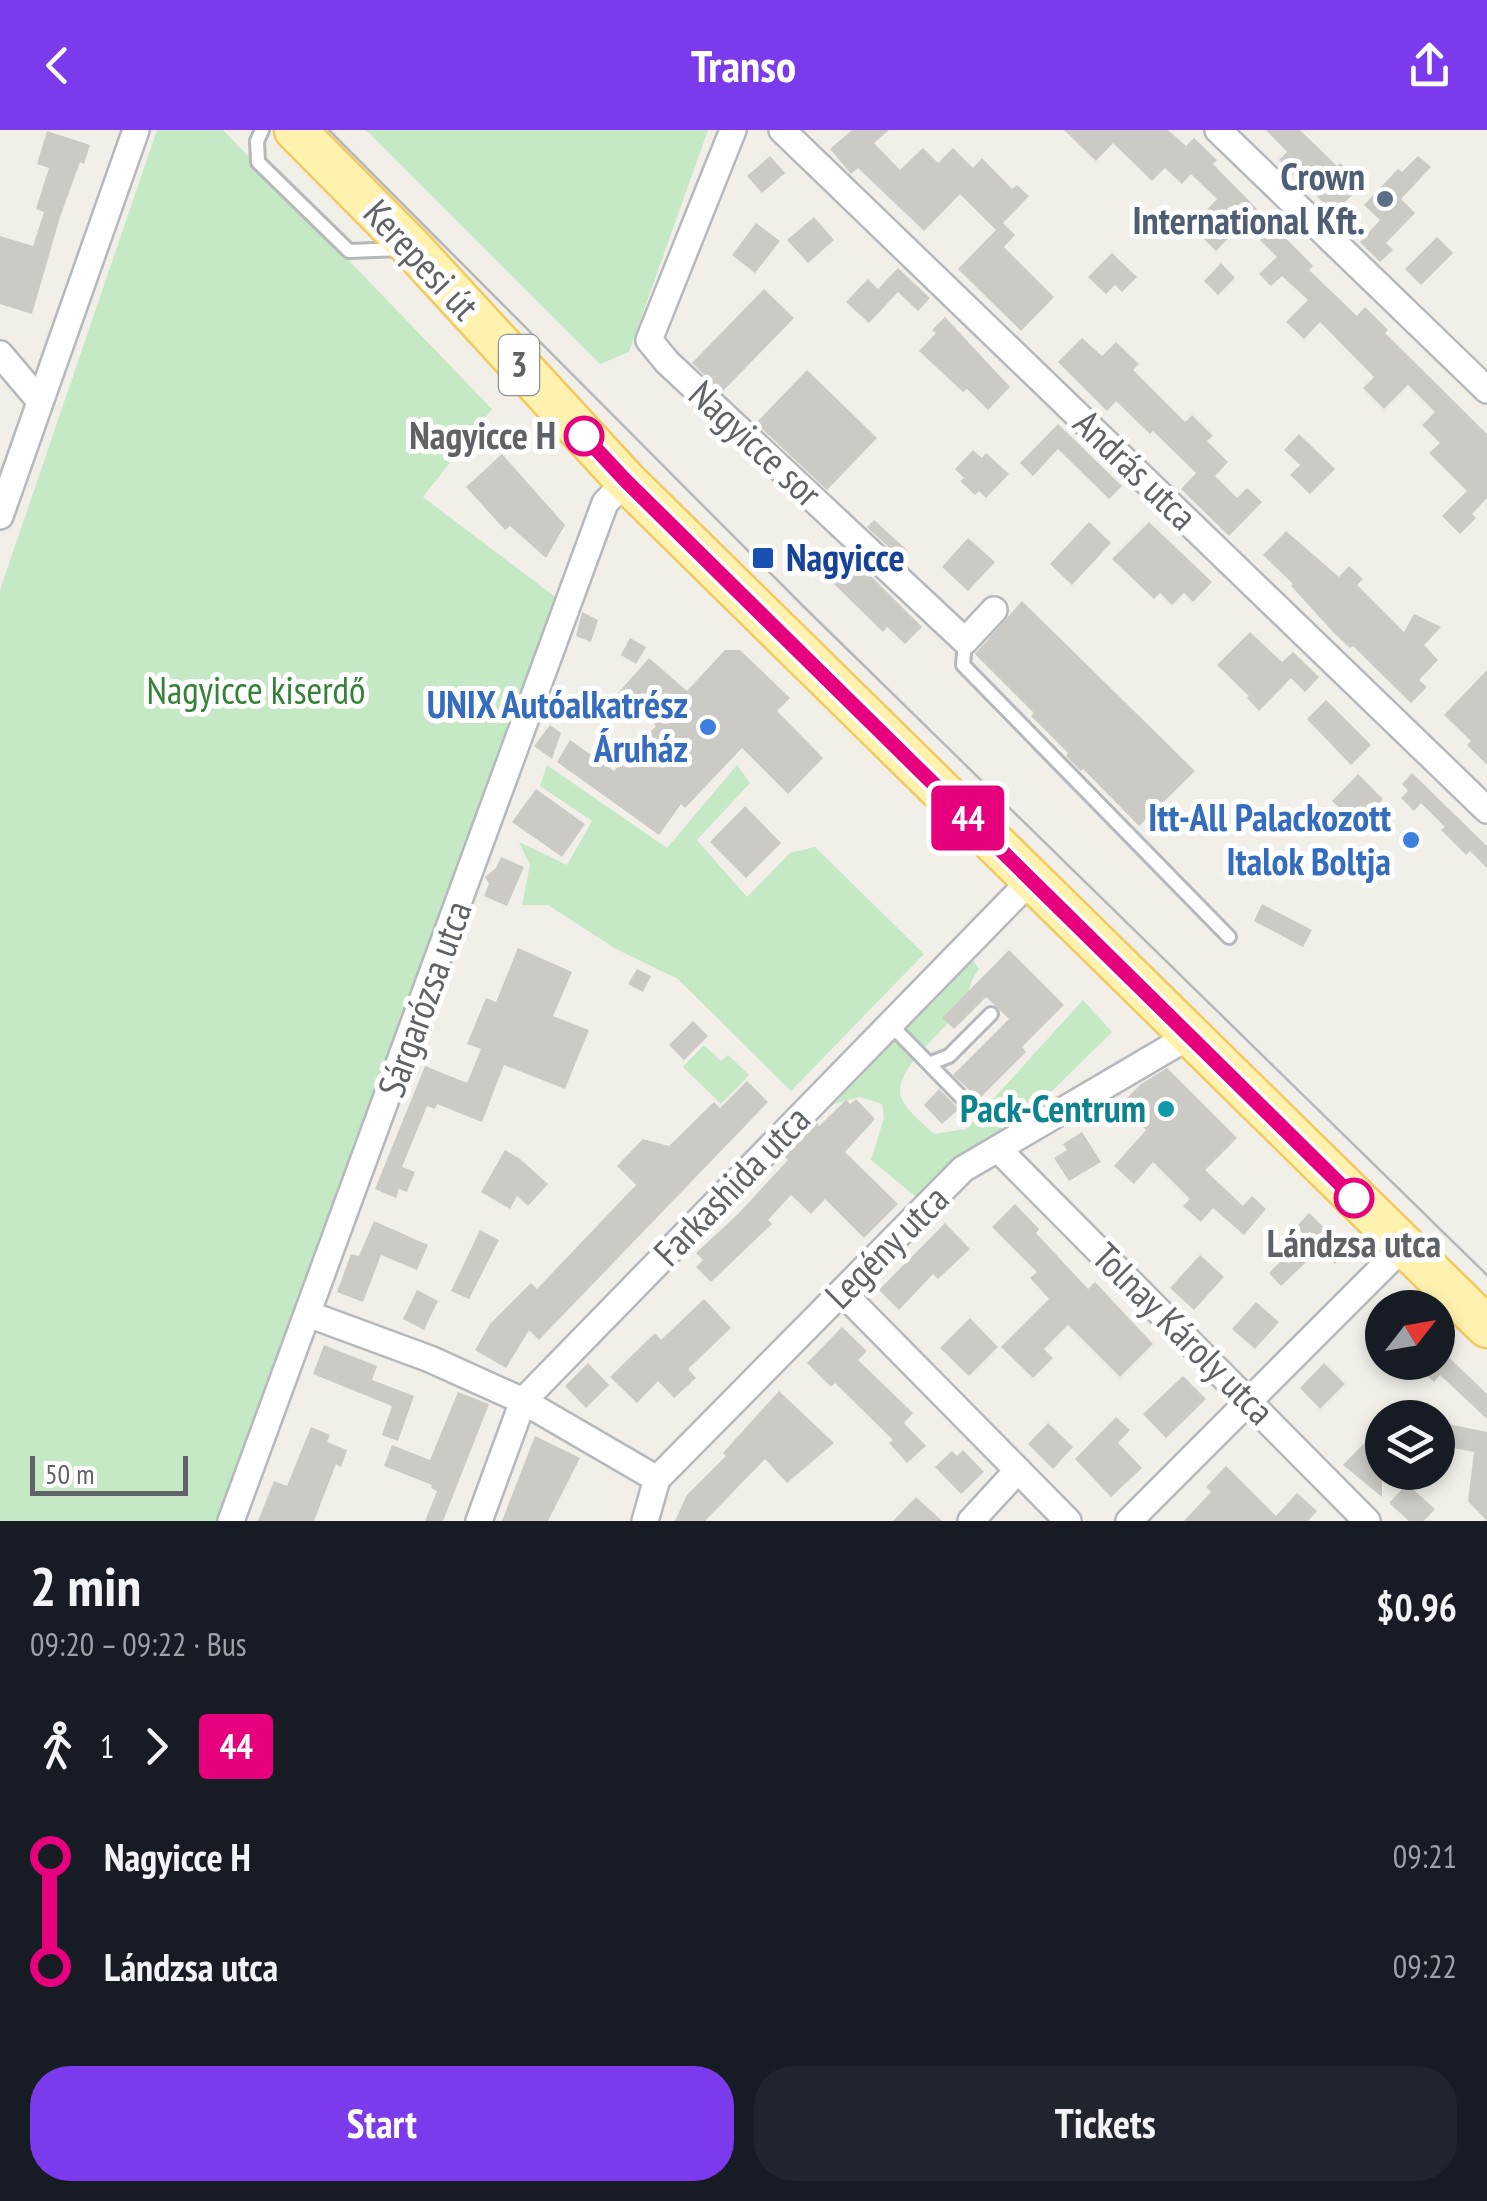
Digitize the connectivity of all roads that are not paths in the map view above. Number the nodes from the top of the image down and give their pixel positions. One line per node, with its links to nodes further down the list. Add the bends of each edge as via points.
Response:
1 (136, 130): 10 (street)
2 (262, 130): 7 (lane, via 258,162 349,251)
3 (294, 130): 7 (main road, Kerepesi út / 3)
4 (733, 130): 14 (street, Nagyicce sor, via 648,340)
5 (782, 130): 15 (street, András utca)
6 (1218, 130): 9 (street)
7 (412, 248): 11 (main road, Kerepesi út / 3)
8 (0, 354): 10 (street)
9 (1487, 390)
10 (39, 400): 12 (street)
11 (626, 481): 16 (main road, 3); 26 (street, Sárgarózsa utca, via 605,502)
12 (0, 516)
13 (994, 610): 14 (street)
14 (965, 640): 17 (lane, via 964,665)
15 (1487, 810)
16 (1031, 880): 19 (street, Farkashida utca); 20 (main road, 3)
17 (1229, 937)
18 (990, 1014): 21 (lane, via 949,1056)
19 (890, 1024): 21 (lane); 28 (street, Farkashida utca)
20 (1188, 1036): 23 (street, Legény utca); 24 (main road, 3)
21 (931, 1063): 22 (lane)
22 (970, 1106)
23 (998, 1149): 25 (street, Legény utca, via 963,1169); 29 (street, Tolnay Károly utca)
24 (1404, 1246): 27 (main road, 3); 29 (street)
25 (842, 1292): 30 (street); 31 (street, Legény utca)
26 (308, 1314): 28 (street); 32 (street, Sárgarózsa utca)
27 (1487, 1327)
28 (523, 1401): 31 (street); 33 (street, Farkashida utca)
29 (1250, 1401): 37 (street); 38 (street, Tolnay Károly utca)
30 (1018, 1470): 35 (street); 36 (street)
31 (658, 1479): 34 (street, Legény utca)
32 (231, 1521)
33 (478, 1521)
34 (645, 1521)
35 (971, 1521)
36 (1068, 1521)
37 (1130, 1521)
38 (1367, 1521)

